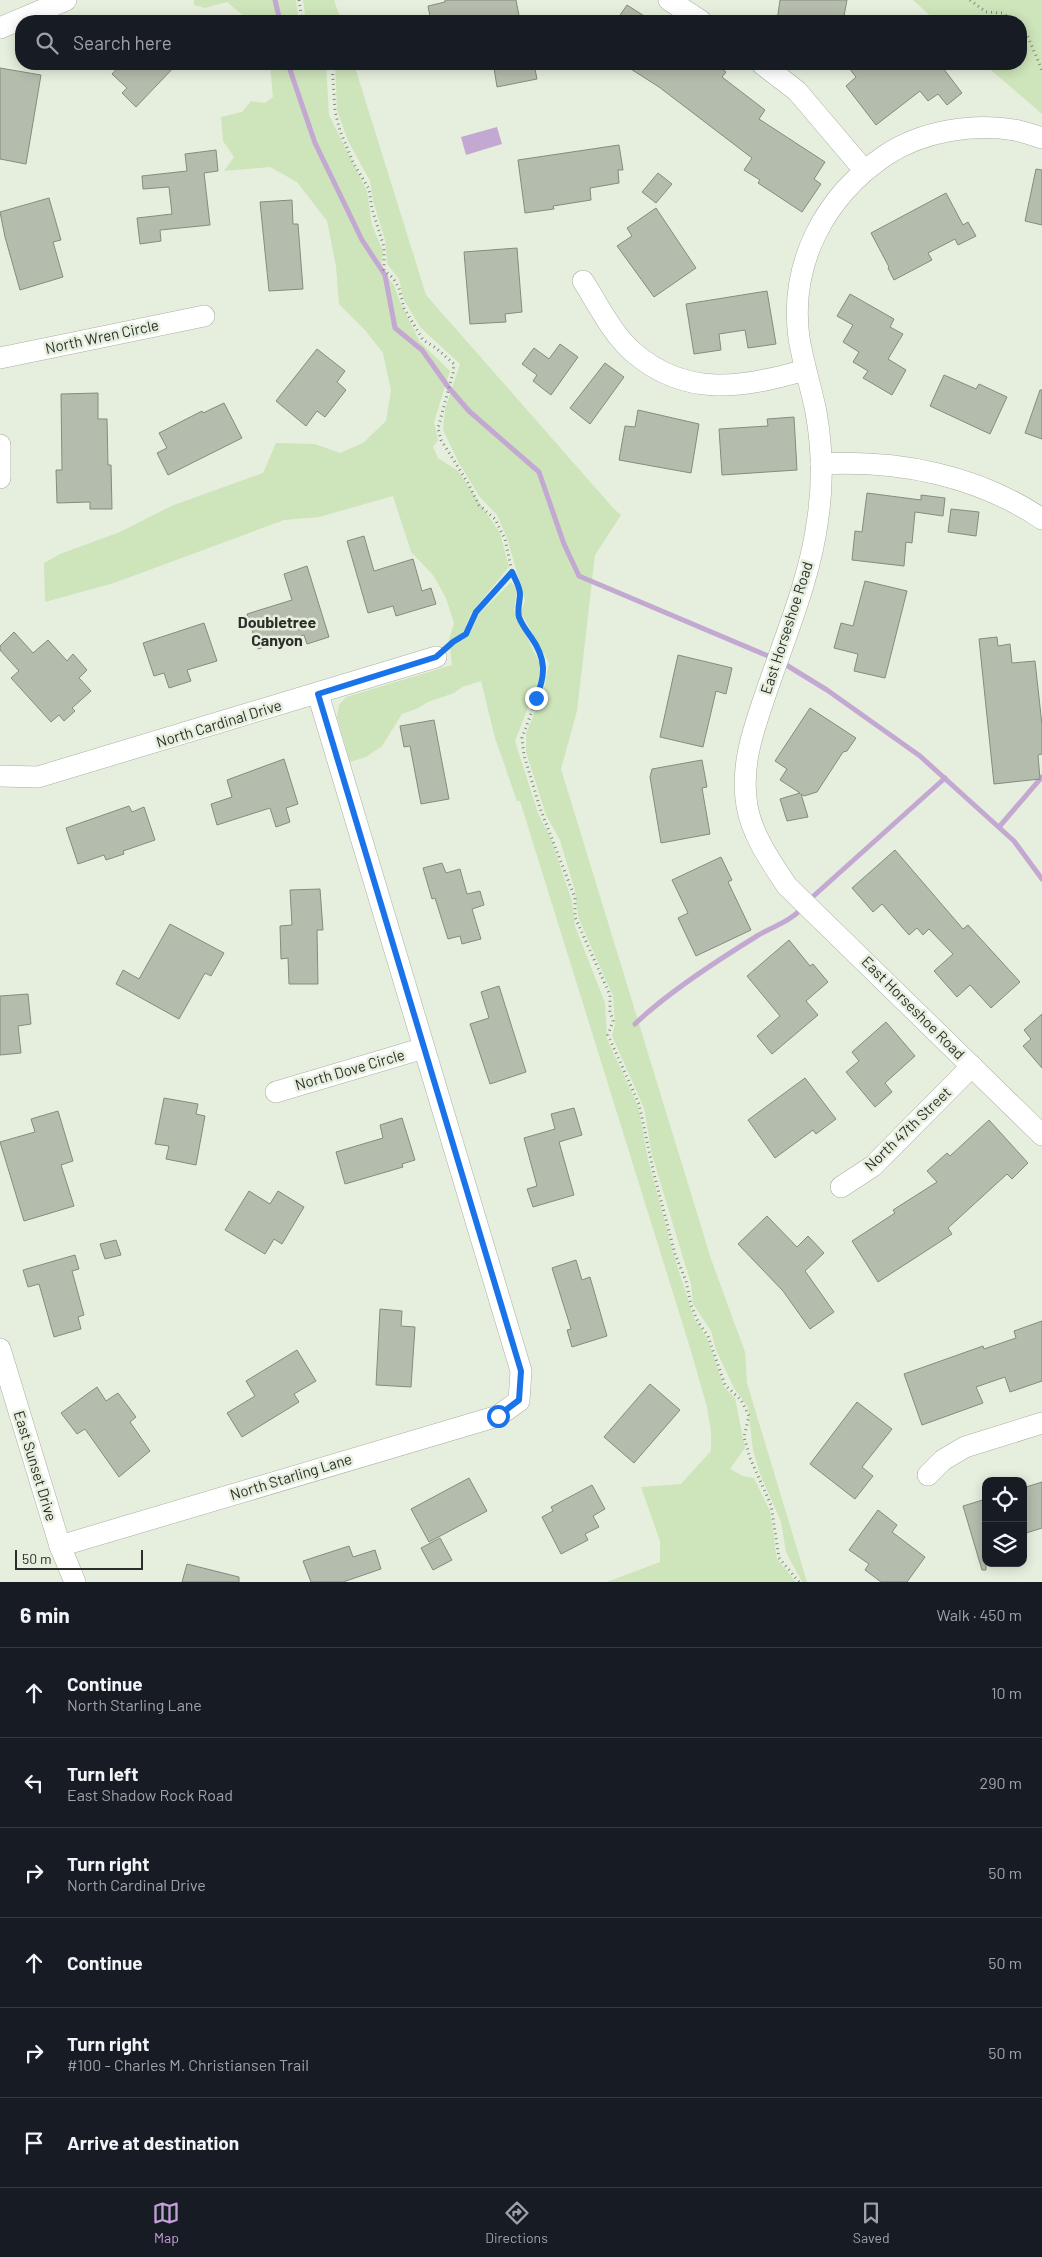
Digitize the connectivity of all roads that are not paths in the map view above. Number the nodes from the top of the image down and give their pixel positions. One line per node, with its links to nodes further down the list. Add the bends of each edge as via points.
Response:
1 (66, 0): 3 (street)
2 (669, 0): 4 (street)
3 (31, 15)
4 (692, 15)
5 (15, 22): 6 (street)
6 (0, 28)
7 (770, 70): 9 (street, via 797,91)
8 (1042, 138): 9 (street, East Horseshoe Road, via 1015,130 979,128 948,131 905,145)
9 (864, 170): 13 (street, East Horseshoe Road, via 825,216 806,259 798,302 799,337)
10 (583, 281): 13 (street, via 632,352 680,380 702,385 743,385)
11 (204, 316): 12 (street, North Wren Circle)
12 (0, 358)
13 (805, 370): 15 (street, East Horseshoe Road, via 816,413)
14 (0, 445): 16 (street)
15 (821, 464): 17 (street, via 889,464 951,476 992,491); 22 (street, East Horseshoe Road, via 819,515 807,570 748,746 747,807 758,838 787,886)
16 (0, 478)
17 (1042, 519)
18 (436, 657): 19 (street, North Cardinal Drive)
19 (318, 694): 20 (street, North Cardinal Drive, via 38,777); 21 (street)
20 (0, 776)
21 (424, 1048): 23 (street, North Dove Circle); 29 (street, North Starling Lane, via 521,1371 519,1400 498,1416)
22 (972, 1066): 24 (street, East Horseshoe Road); 25 (street, North 47th Street, via 873,1166)
23 (276, 1092)
24 (1042, 1135)
25 (841, 1187)
26 (0, 1349): 29 (street, East Sunset Drive)
27 (1042, 1423): 28 (street, via 965,1447 943,1460)
28 (928, 1475)
29 (60, 1546): 30 (street, East Sunset Drive)
30 (75, 1582)

